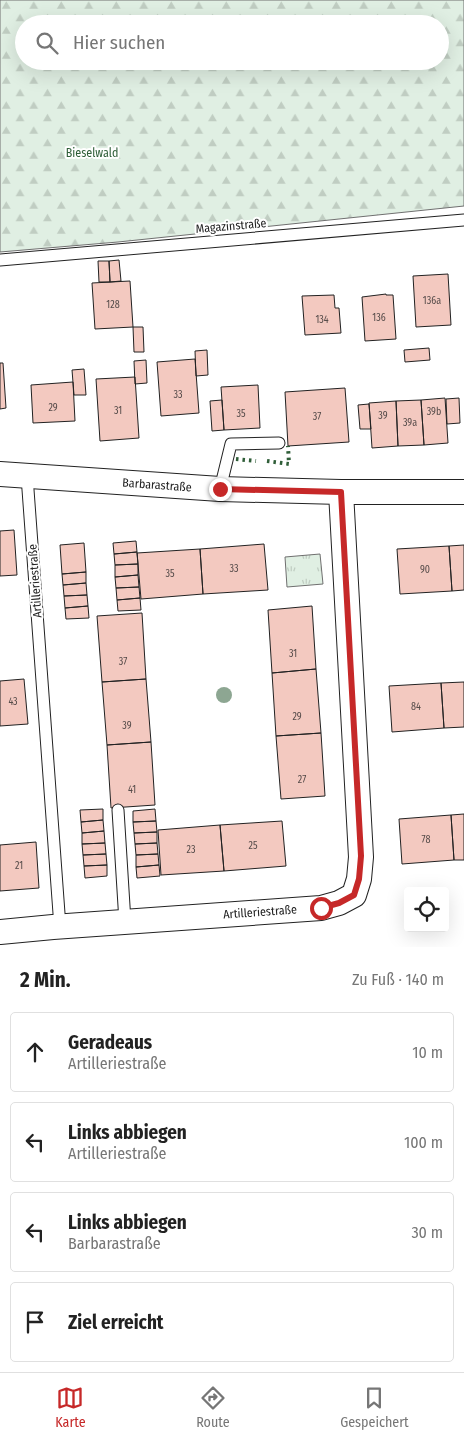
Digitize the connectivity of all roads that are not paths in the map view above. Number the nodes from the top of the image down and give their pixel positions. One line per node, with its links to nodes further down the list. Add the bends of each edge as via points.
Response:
1 (464, 220): 2 (lane, Magazinstraße)
2 (0, 260)
3 (279, 443): 6 (lane, via 231,444)
4 (0, 474): 5 (street, Barbarastraße)
5 (27, 476): 6 (street, Barbarastraße); 11 (lane, Artilleriestraße)
6 (220, 489): 7 (street, Barbarastraße)
7 (341, 492): 8 (street, Barbarastraße); 10 (street, Artilleriestraße, via 361,856 354,895 321,908)
8 (464, 492)
9 (118, 810): 10 (lane)
10 (125, 922): 11 (street, Artilleriestraße)
11 (60, 926): 12 (street, Artilleriestraße)
12 (0, 932)

